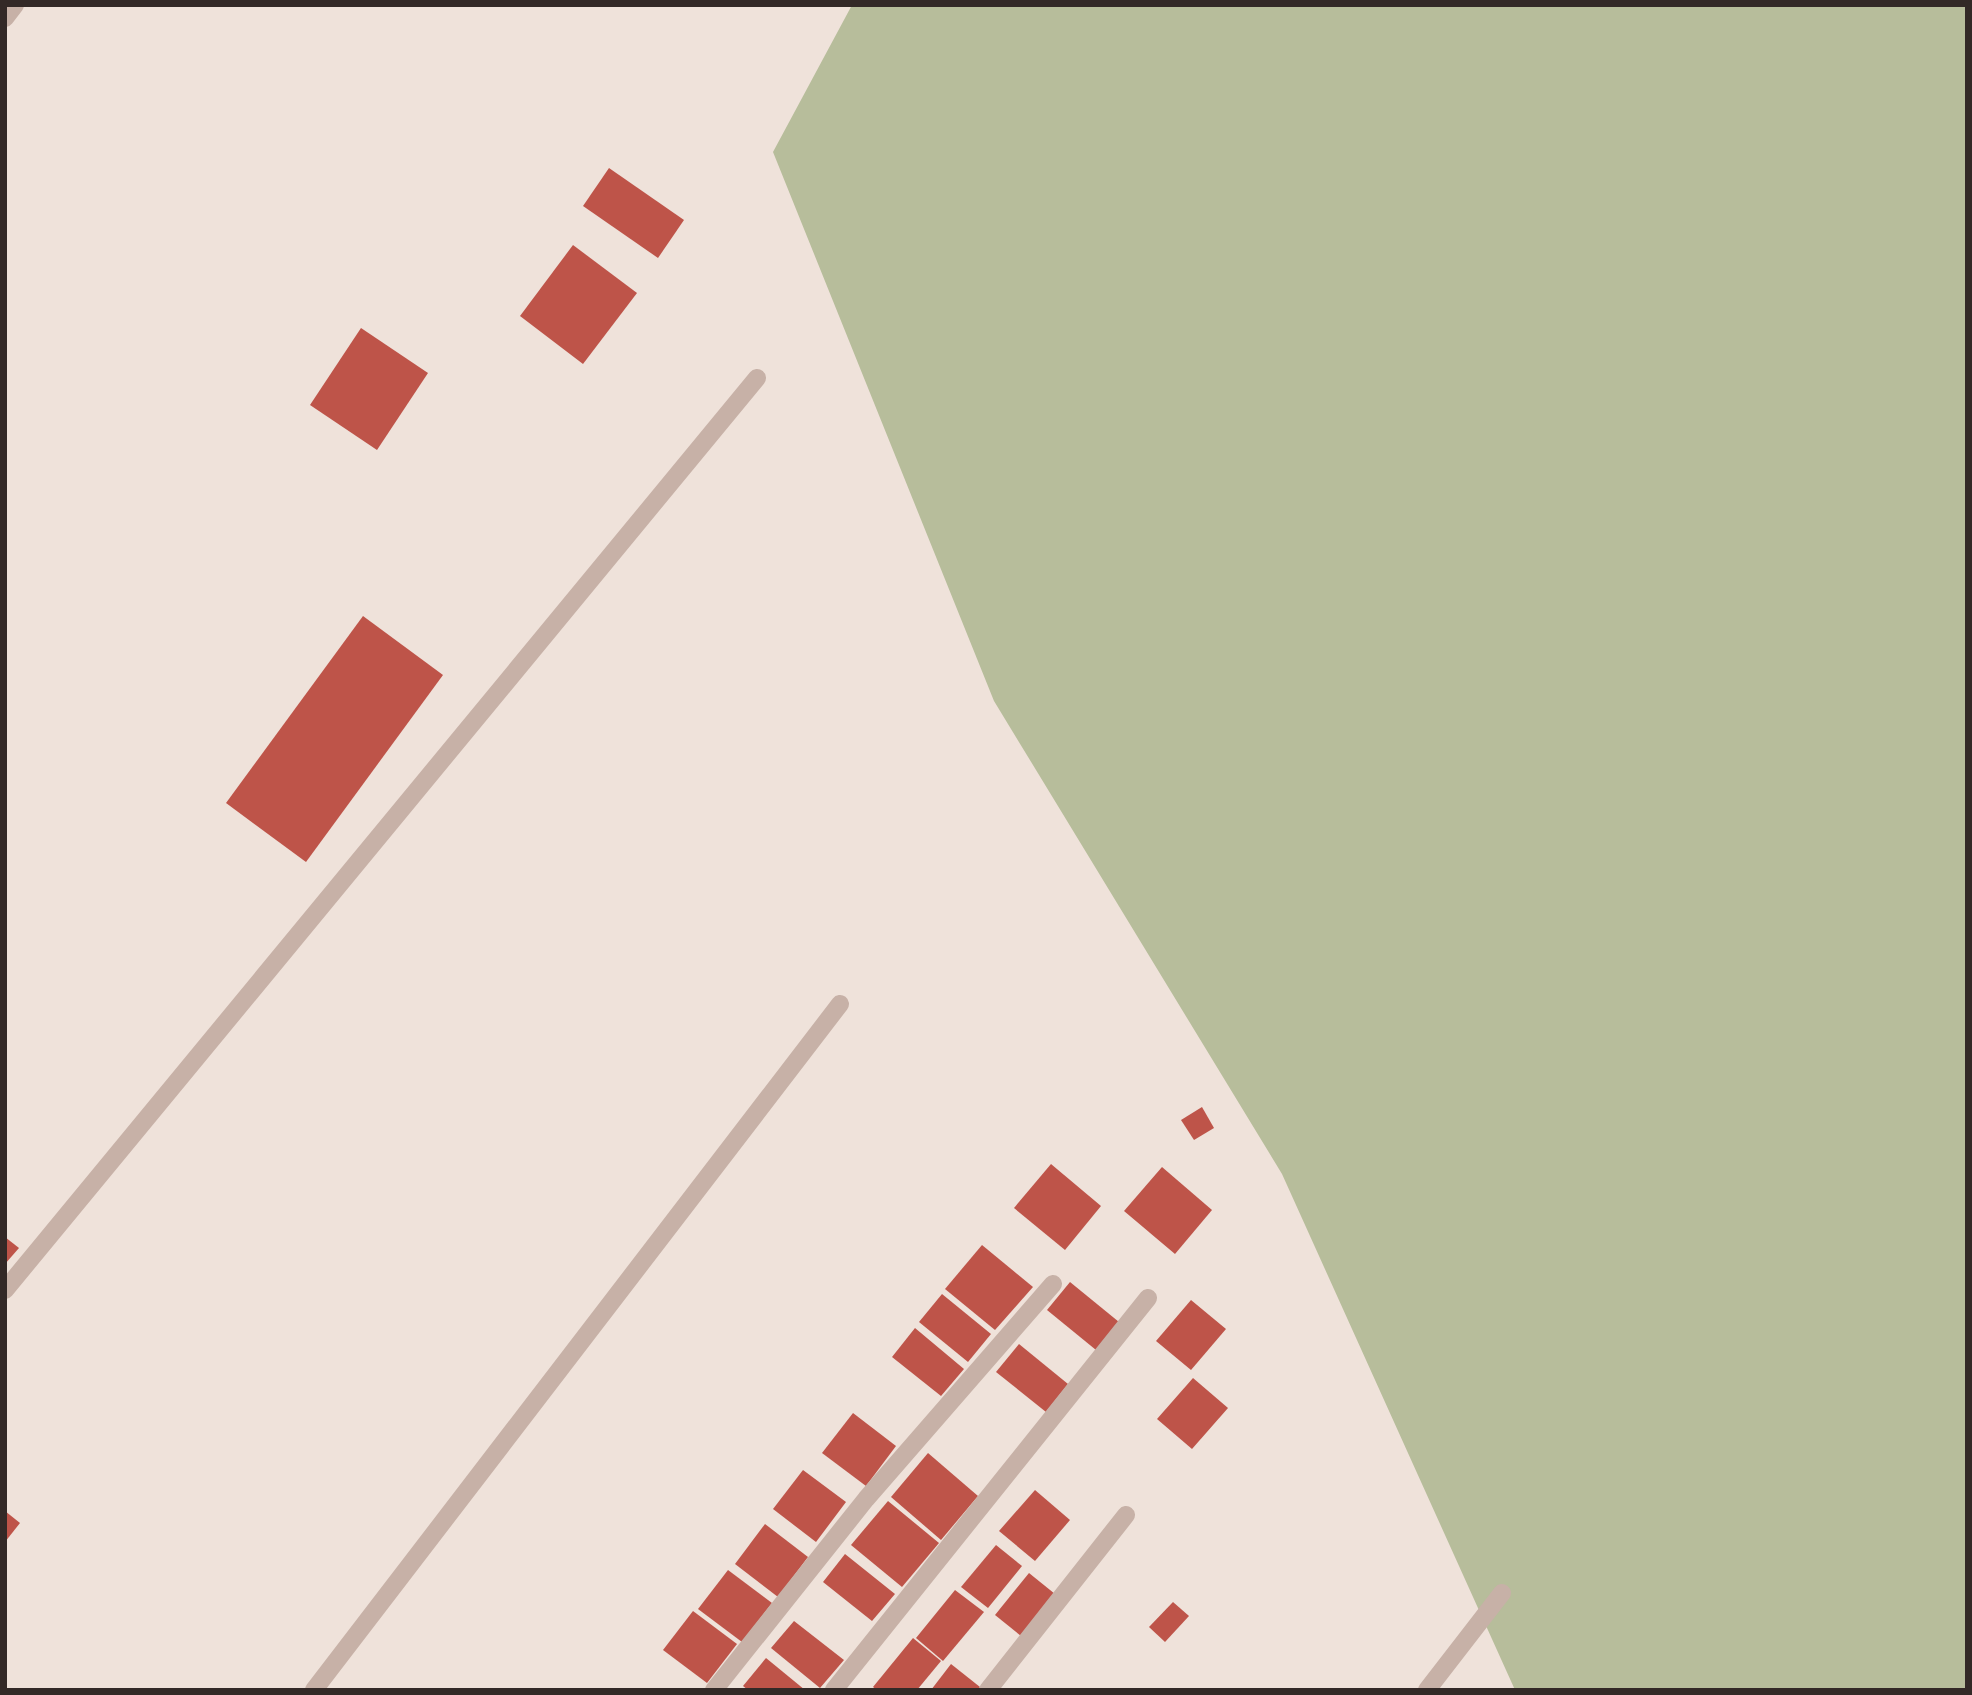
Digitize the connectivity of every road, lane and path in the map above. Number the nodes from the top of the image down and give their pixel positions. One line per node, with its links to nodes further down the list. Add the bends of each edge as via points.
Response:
1 (15, 5): 2 (street)
2 (5, 19)
3 (757, 378): 6 (street)
4 (840, 1004): 10 (street)
5 (1053, 1284): 11 (street, via 866,1499)
6 (5, 1290)
7 (1148, 1298): 12 (street)
8 (1126, 1515): 13 (street)
9 (1503, 1593): 14 (street)
10 (314, 1690)
11 (713, 1690)
12 (834, 1690)
13 (988, 1690)
14 (1427, 1690)

